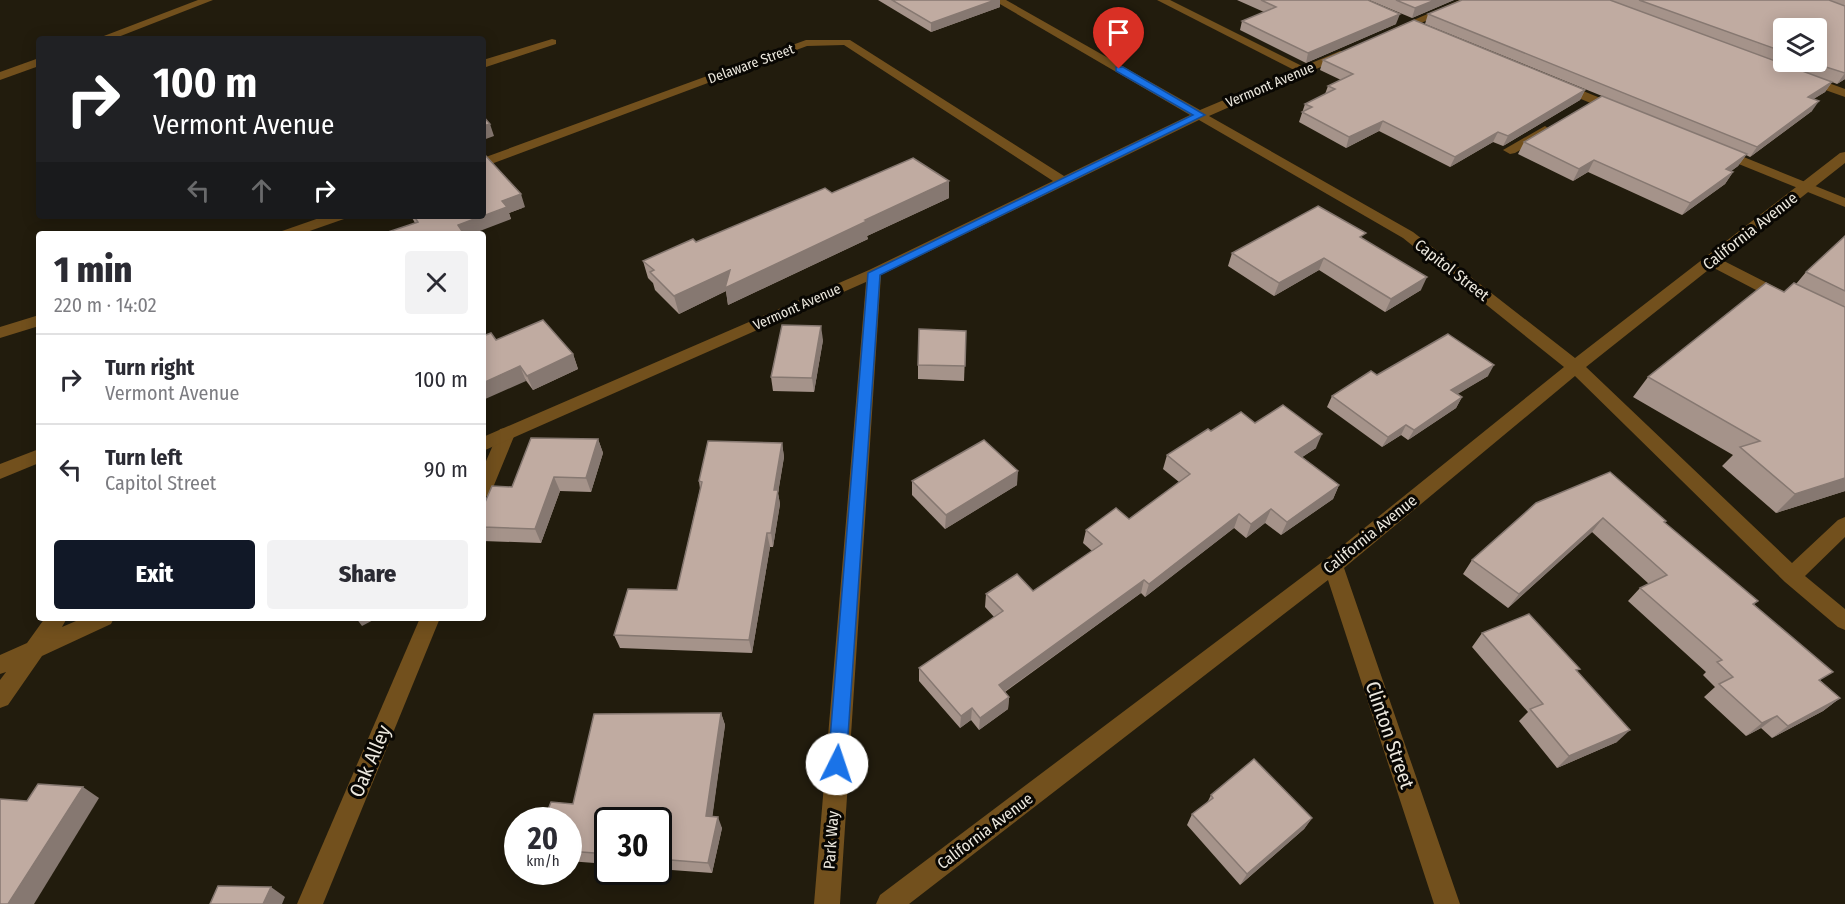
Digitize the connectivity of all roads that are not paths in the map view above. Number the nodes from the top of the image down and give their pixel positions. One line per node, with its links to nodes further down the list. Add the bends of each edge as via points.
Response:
1 (208, 0): 8 (street)
2 (999, 0): 20 (street, Capitol Street)
3 (1162, 0): 14 (street)
4 (1470, 0): 6 (street)
5 (1392, 16): 6 (street)
6 (1411, 24): 7 (street); 9 (street)
7 (1432, 33)
8 (110, 36)
9 (1379, 38)
10 (552, 42): 13 (street)
11 (1357, 47): 14 (street, Vermont Avenue)
12 (36, 63): 16 (street)
13 (486, 63)
14 (1304, 70): 20 (street, Vermont Avenue)
15 (1790, 73): 18 (street)
16 (0, 76)
17 (1552, 82): 19 (street, via 1590,103)
18 (1845, 93)
19 (1629, 114)
20 (1200, 115): 26 (street, Vermont Avenue); 36 (street, Capitol Street, via 1408,235)
21 (1557, 124): 23 (street)
22 (1706, 146): 27 (street)
23 (1510, 150)
24 (1845, 156): 27 (street, California Avenue)
25 (486, 162): 26 (street, Delaware Street, via 806,43 846,42)
26 (1064, 182): 32 (street, Vermont Avenue)
27 (1806, 187): 28 (street); 31 (street, California Avenue)
28 (1845, 203)
29 (331, 219): 30 (street)
30 (296, 231)
31 (1712, 261): 33 (street); 36 (street, California Avenue)
32 (874, 273): 37 (street, Vermont Avenue); 53 (street, Park Way)
33 (1794, 303)
34 (36, 321): 35 (street)
35 (0, 333)
36 (1575, 367): 43 (street, California Avenue); 44 (street, Capitol Street)
37 (506, 434): 38 (street, Vermont Avenue); 41 (street)
38 (486, 443)
39 (36, 457): 40 (street)
40 (0, 472)
41 (486, 483)
42 (1845, 525): 44 (street)
43 (1333, 566): 54 (street, California Avenue); 55 (street, Clinton Street)
44 (1792, 576): 48 (street, Capitol Street)
45 (55, 621): 49 (street)
46 (97, 621): 49 (street)
47 (428, 621): 52 (street, Oak Alley)
48 (1845, 621)
49 (34, 650): 50 (street); 51 (street)
50 (0, 666)
51 (0, 698)
52 (310, 904)
53 (827, 904)
54 (889, 904)
55 (1447, 904)

